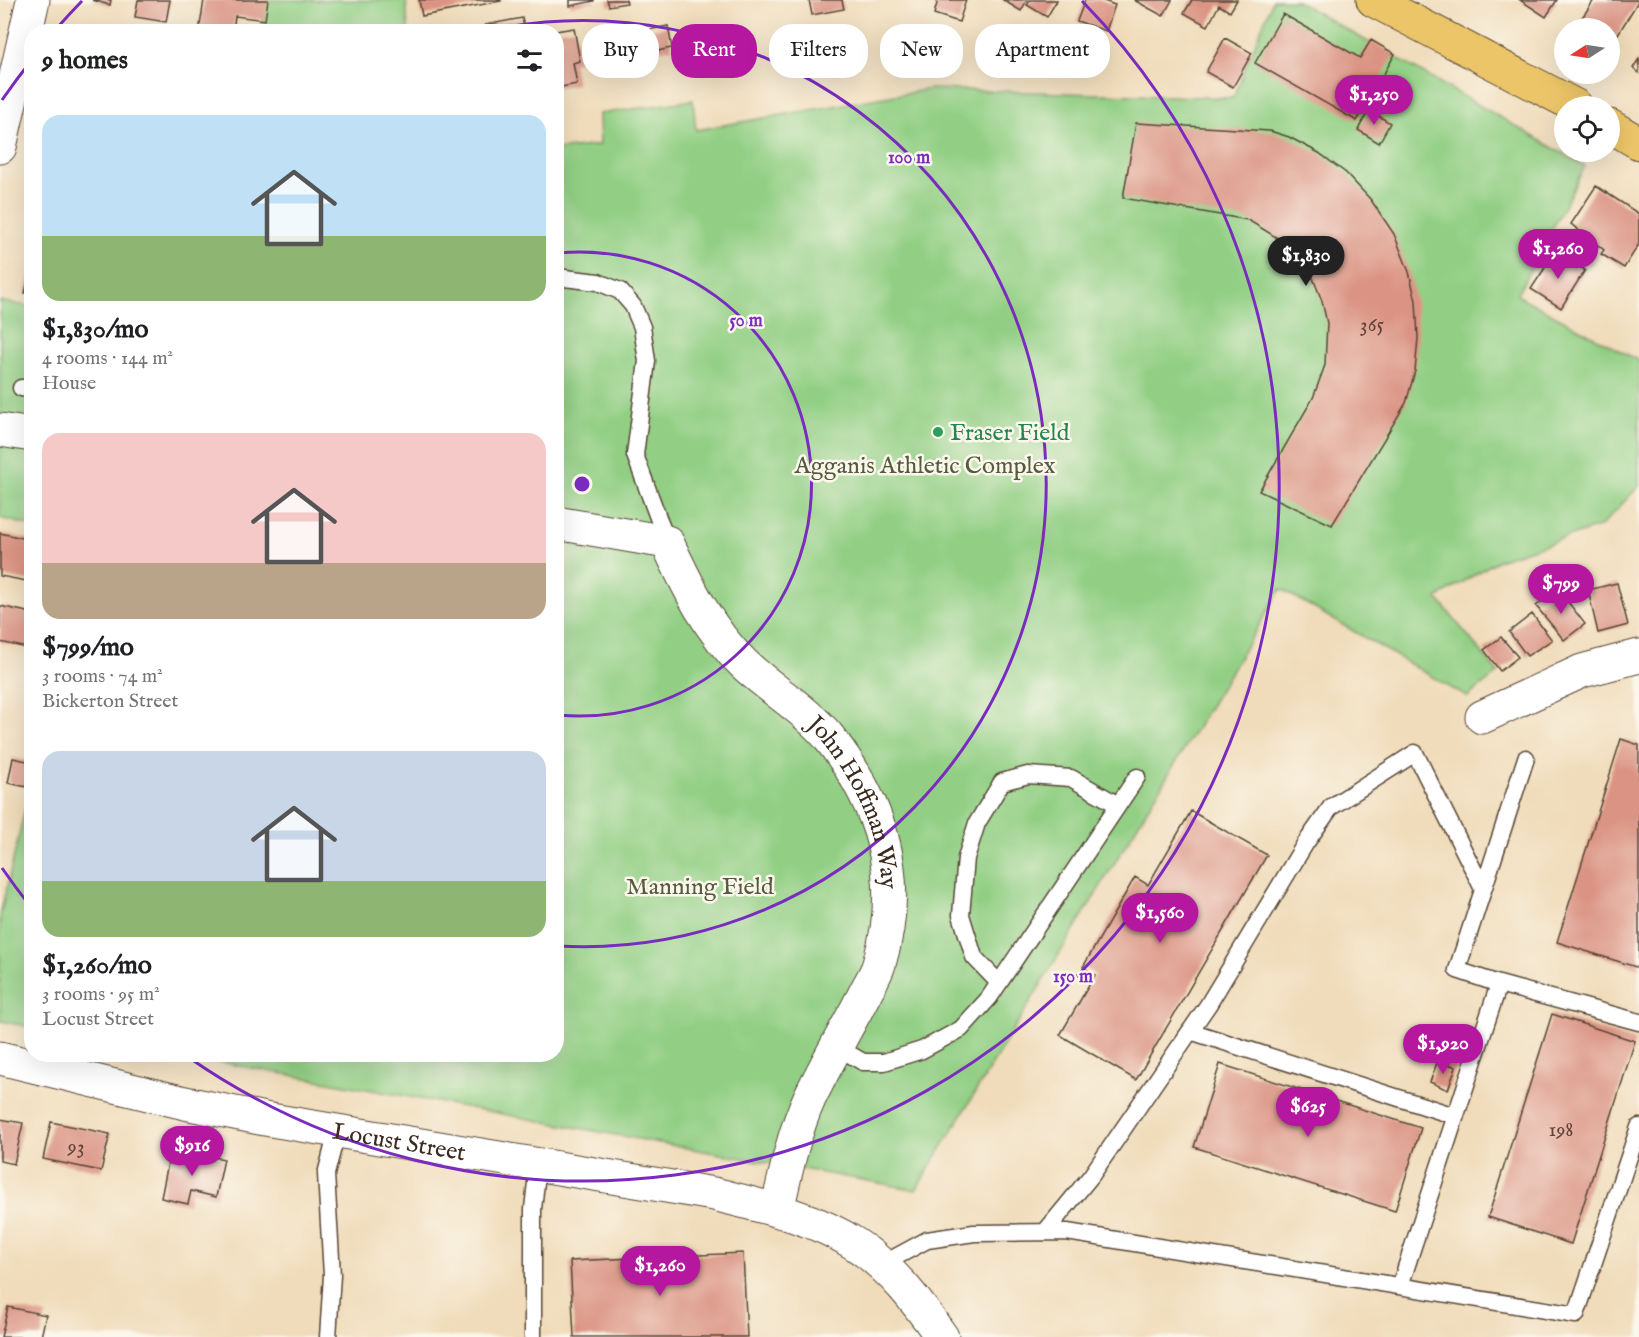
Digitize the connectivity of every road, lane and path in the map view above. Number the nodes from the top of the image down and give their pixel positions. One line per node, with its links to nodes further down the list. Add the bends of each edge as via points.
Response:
1 (33, 0): 3 (street)
2 (1373, 0): 5 (main road)
3 (28, 24)
4 (24, 40): 8 (street)
5 (1557, 96)
6 (1620, 132): 7 (main road)
7 (1639, 143)
8 (0, 147)
9 (564, 278): 13 (lane, via 598,282 620,291 633,306 642,327 646,361 635,455)
10 (0, 430): 11 (street)
11 (24, 434)
12 (564, 524): 13 (street)
13 (667, 542): 24 (street, John Hoffman Way, via 713,628 743,663 825,733 849,766 870,804 886,846 891,878 889,914 879,966)
14 (1639, 656): 15 (street, via 1582,671)
15 (1482, 717)
16 (1526, 758): 19 (lane)
17 (1137, 777): 18 (lane)
18 (1118, 805): 20 (lane); 20 (lane, via 1071,777 1028,775 1002,782 977,823 966,858 961,915 974,957)
19 (1483, 889): 21 (lane, via 1457,970); 23 (lane, via 1415,753 1331,807)
20 (999, 983): 24 (lane, via 961,1029 922,1050 884,1062 863,1062)
21 (1498, 984): 22 (lane); 26 (lane)
22 (1639, 1022)
23 (1190, 1031): 26 (lane); 31 (lane, via 1091,1176)
24 (837, 1047): 30 (street, John Hoffman Way, via 796,1131)
25 (0, 1059): 28 (street, Locust Street, via 185,1103)
26 (1455, 1116): 33 (lane)
27 (1639, 1127): 33 (lane, via 1576,1315)
28 (337, 1132): 29 (street, Locust Street); 34 (lane, via 326,1174 332,1275)
29 (538, 1165): 30 (street, Locust Street, via 714,1194); 35 (lane, via 533,1209)
30 (788, 1215): 32 (street, Locust Street, via 856,1244)
31 (1045, 1232): 32 (lane, via 974,1233 927,1240); 33 (lane, via 1067,1232)
32 (881, 1265): 36 (street, Locust Street, via 904,1287)
33 (1400, 1286)
34 (328, 1337)
35 (533, 1337)
36 (942, 1337)

